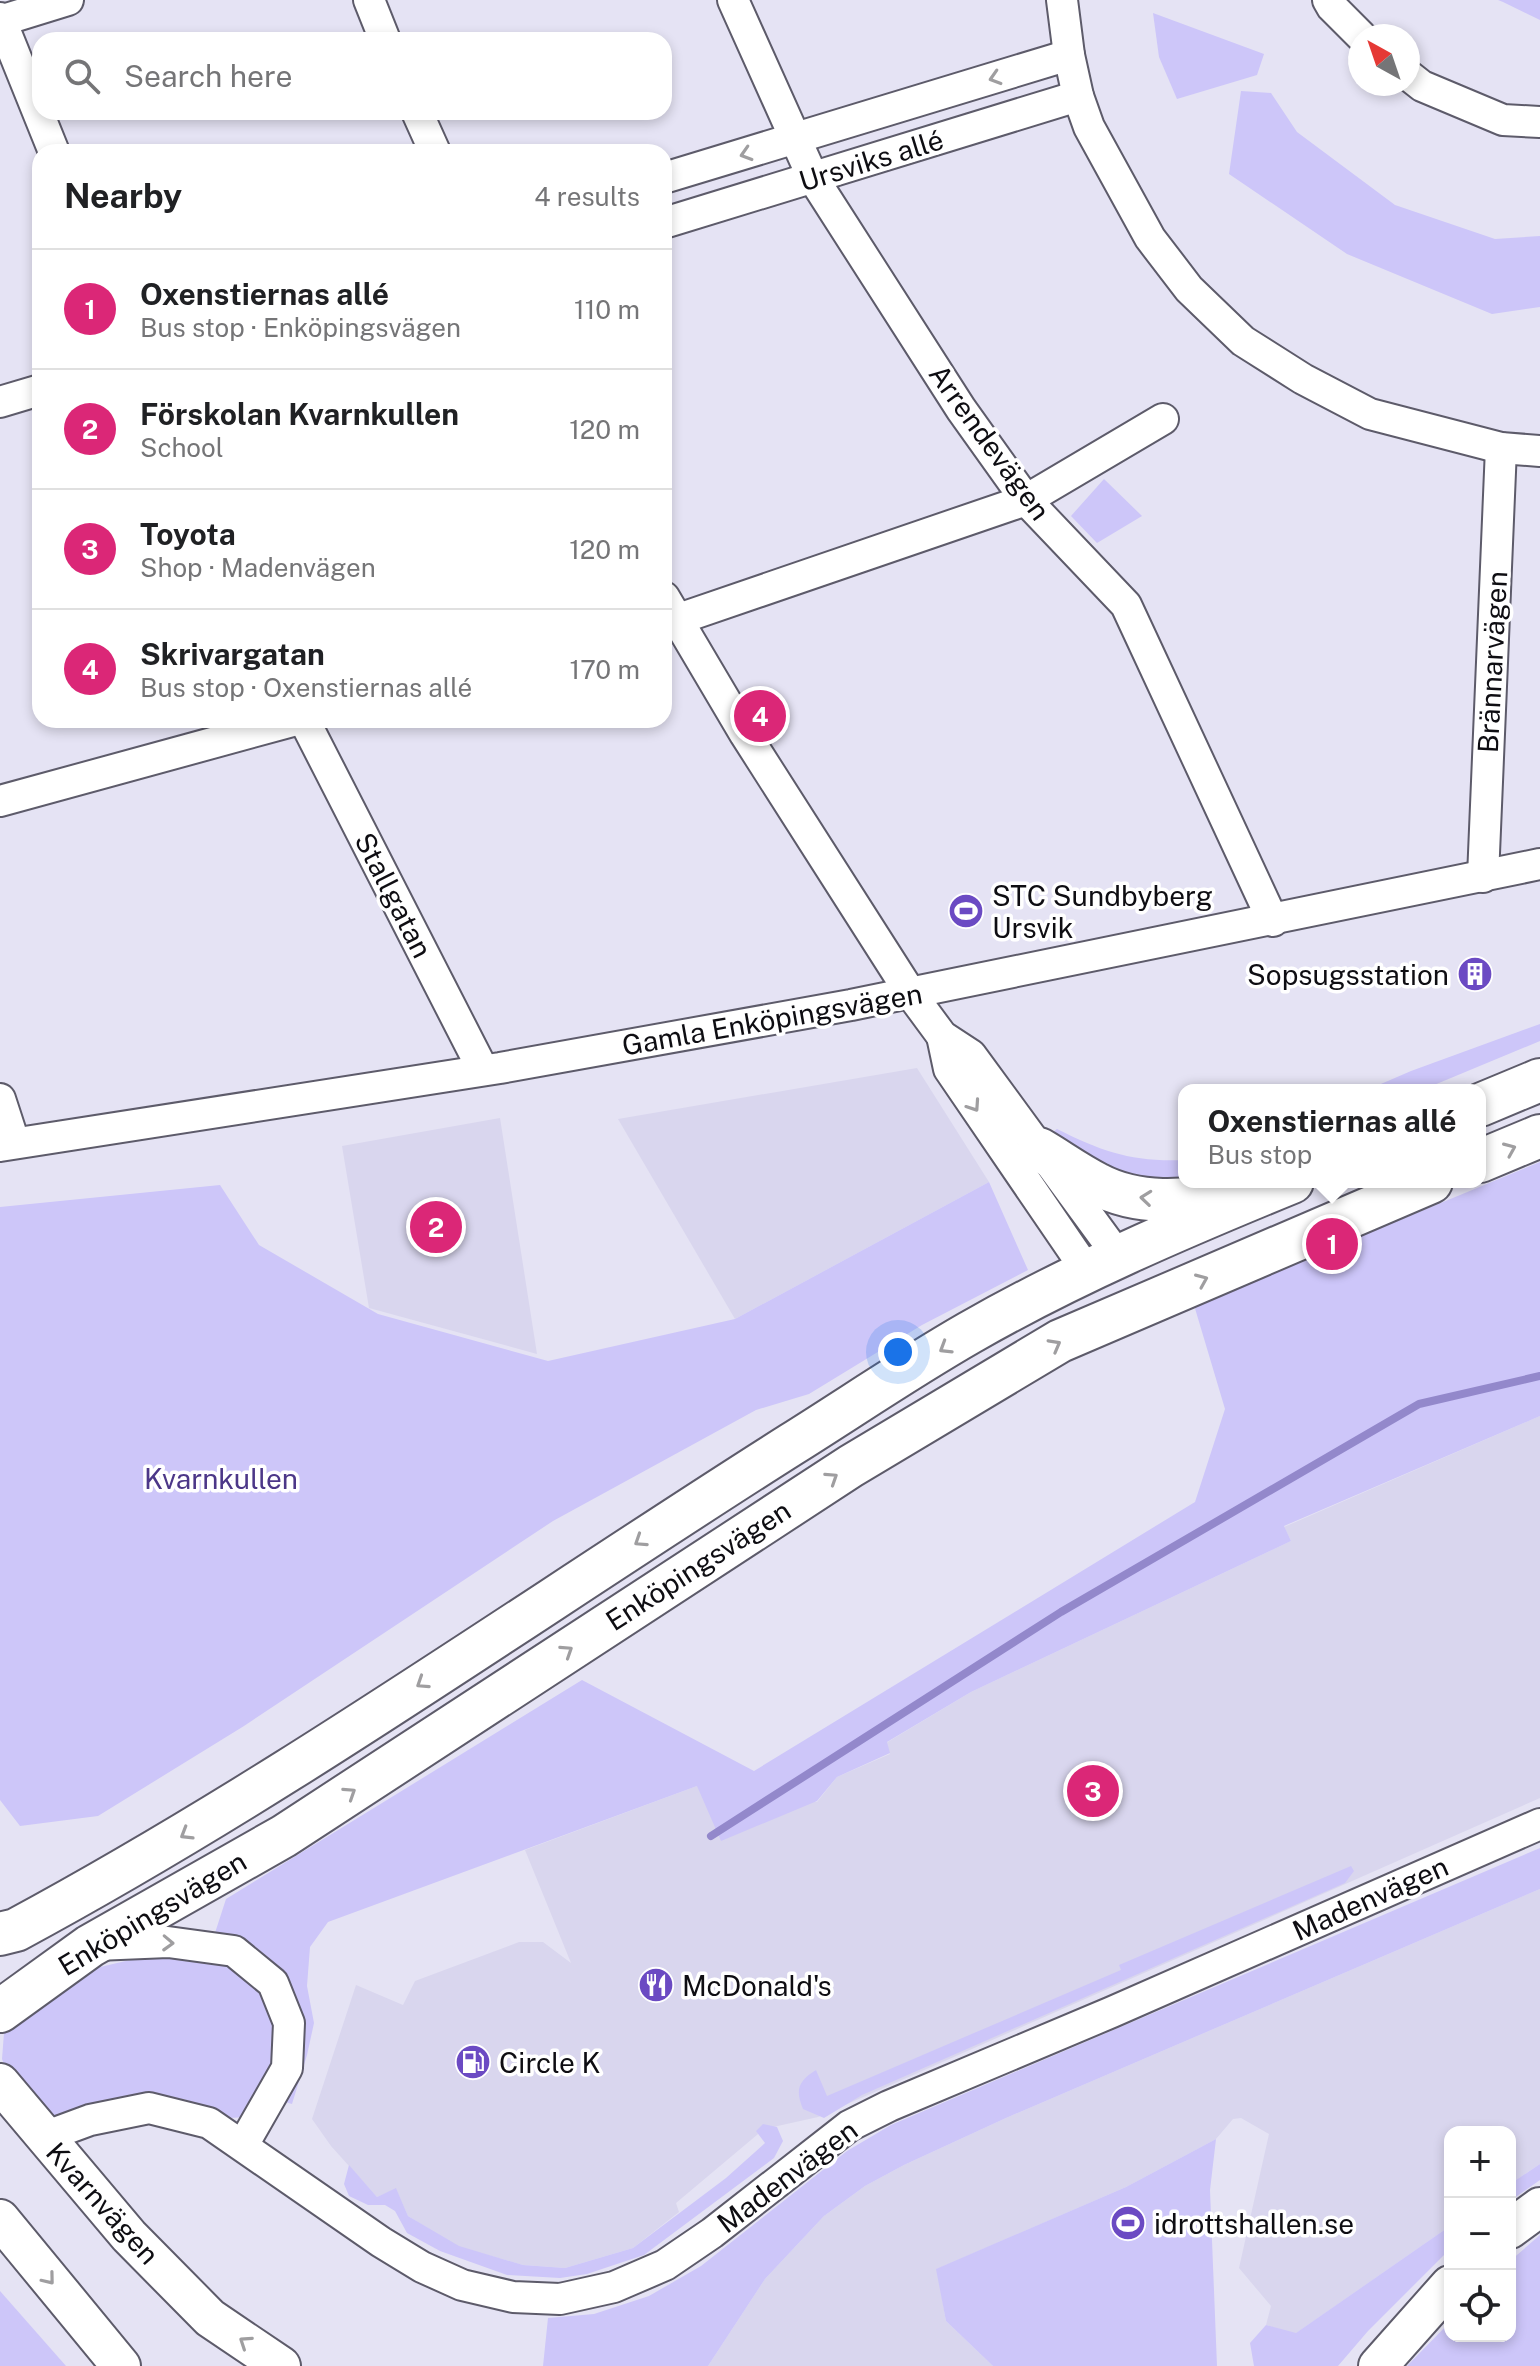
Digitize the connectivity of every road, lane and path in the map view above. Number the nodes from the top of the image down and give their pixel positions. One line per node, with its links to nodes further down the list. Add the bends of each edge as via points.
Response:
1 (68, 0): 6 (street)
2 (369, 0): 8 (street)
3 (1062, 0): 9 (street)
4 (1328, 0): 7 (street)
5 (739, 14): 16 (street, Arrendevägen)
6 (0, 20): 12 (street)
7 (1349, 24)
8 (382, 32)
9 (1069, 55): 11 (street); 16 (street, Ursviks allé, one-way to 16)
10 (1420, 84): 15 (street, via 1503,120)
11 (1078, 96): 20 (street, Ursviks allé); 25 (street, via 1089,127 1150,238 1189,289 1243,341 1370,414)
12 (32, 98)
13 (41, 120): 17 (street)
14 (421, 120): 18 (street)
15 (1540, 122)
16 (796, 139): 19 (street, Ursviks allé, one-way to 19); 20 (street, Arrendevägen)
17 (51, 144)
18 (431, 144)
19 (672, 176)
20 (813, 178): 21 (street, Ursviks allé); 27 (street, Arrendevägen, via 961,409)
21 (672, 221)
22 (32, 392): 23 (street)
23 (0, 402)
24 (1163, 419): 27 (street)
25 (1501, 448): 26 (street); 34 (street, Brännarvägen)
26 (1540, 451)
27 (1026, 500): 28 (street); 35 (street, Arrendevägen, via 1126,605)
28 (672, 613)
29 (672, 620): 36 (street)
30 (267, 728): 32 (street)
31 (308, 728): 38 (street, Stallgatan)
32 (0, 801)
33 (1540, 864): 34 (street, Gamla Enköpingsvägen)
34 (1483, 877): 35 (street, Gamla Enköpingsvägen)
35 (1273, 921): 36 (street, Gamla Enköpingsvägen)
36 (911, 994): 37 (street); 38 (street, Gamla Enköpingsvägen)
37 (942, 1036): 44 (street, via 971,1055); 49 (street, one-way to 49, via 949,1069)
38 (483, 1070): 43 (street, Gamla Enköpingsvägen)
39 (1540, 1080): 41 (main road)
40 (0, 1099): 43 (street)
41 (1486, 1102)
42 (1540, 1136): 45 (main road, one-way to 42)
43 (7, 1144)
44 (1039, 1149): 46 (main road, one-way to 44, via 1191,1200 1140,1199 1099,1186); 49 (street)
45 (1486, 1158)
46 (1267, 1188)
47 (1279, 1188): 49 (main road, Enköpingsvägen)
48 (1417, 1188): 50 (main road, Enköpingsvägen, one-way to 48)
49 (1103, 1264): 50 (main road); 52 (main road, Enköpingsvägen, one-way to 52, via 966,1335 253,1793 119,1874)
50 (1131, 1310): 53 (main road, Enköpingsvägen, one-way to 50, via 284,1836 851,1466 1060,1341)
51 (1540, 1824): 57 (street, Madenvägen, via 849,2126 712,2233 665,2265 614,2287 560,2299 513,2297 462,2285 381,2242)
52 (0, 1934)
53 (90, 1946): 54 (main road, Enköpingsvägen); 57 (street, one-way to 57, via 168,1942 234,1951 273,1983 289,2023 287,2068)
54 (0, 2011)
55 (0, 2083): 56 (street, Kvarnvägen)
56 (44, 2137): 57 (street, Madenvägen, via 90,2120 149,2108 209,2123); 63 (street, Kvarnvägen, one-way to 56, via 210,2318 129,2236)
57 (243, 2145)
58 (1540, 2207): 60 (street)
59 (0, 2219): 62 (street, one-way to 62)
60 (1516, 2225)
61 (1444, 2292): 64 (street)
62 (121, 2366)
63 (281, 2366)
64 (1378, 2366)

